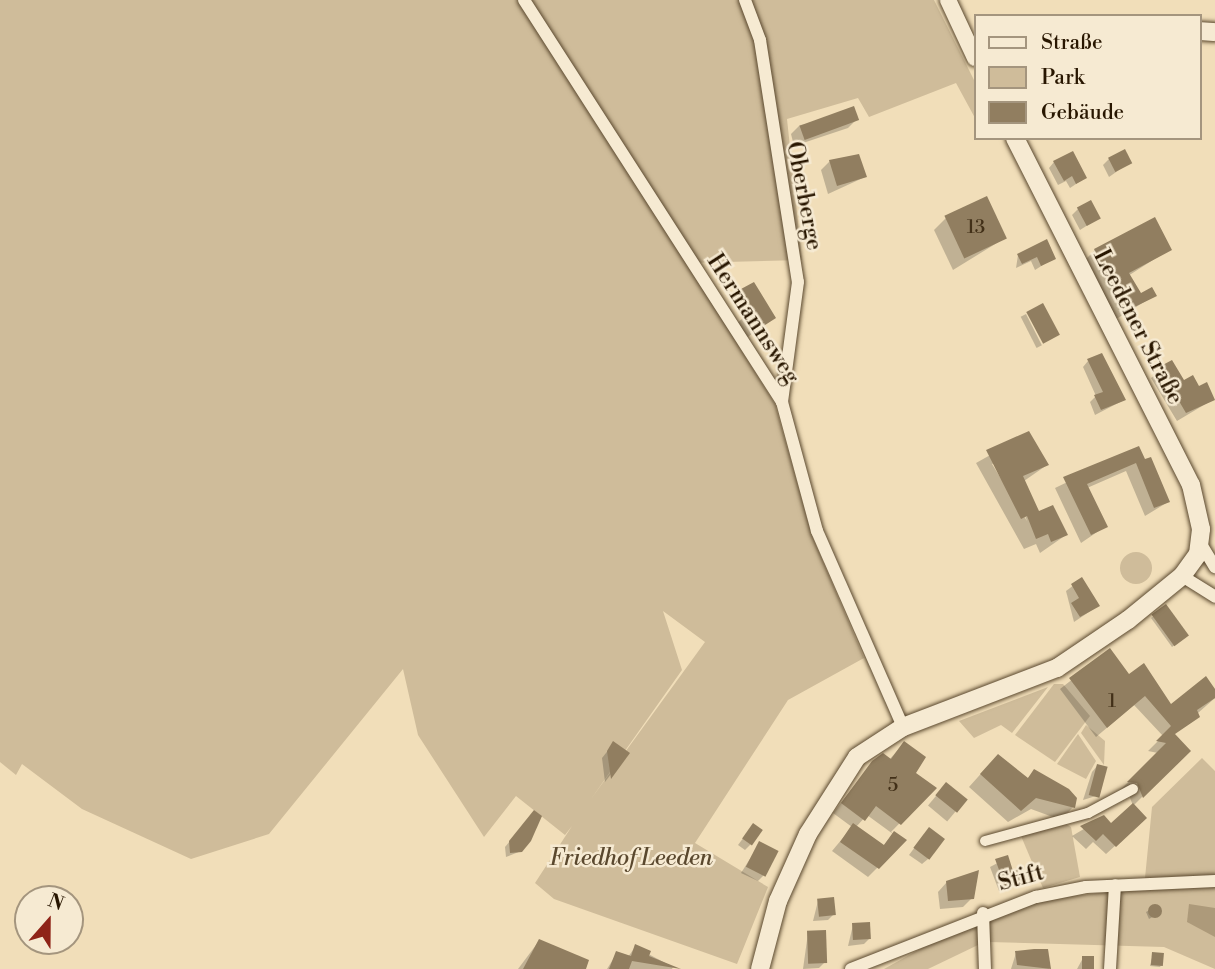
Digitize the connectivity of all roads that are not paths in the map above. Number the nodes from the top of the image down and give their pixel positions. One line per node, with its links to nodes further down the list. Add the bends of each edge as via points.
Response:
1 (524, 0): 6 (street, Hermannsweg)
2 (745, 0): 6 (street, Oberberge, via 760,40 798,282)
3 (948, 0): 4 (street)
4 (974, 56)
5 (1016, 140): 7 (main road, Leedener Straße, via 1191,485)
6 (782, 402): 11 (street, Hermannsweg, via 817,531)
7 (1200, 544): 8 (street); 9 (main road)
8 (1215, 567)
9 (1182, 576): 10 (street); 11 (main road, via 1057,668)
10 (1215, 597)
11 (903, 727): 17 (main road, via 857,757 822,806 778,901)
12 (1133, 789): 13 (street, via 1088,813)
13 (985, 841)
14 (1215, 881): 15 (street, Stift)
15 (1115, 885): 16 (street, Stift, via 1036,897); 20 (street)
16 (984, 914): 18 (street, Stift); 19 (street)
17 (760, 969)
18 (851, 969)
19 (985, 969)
20 (1110, 969)

